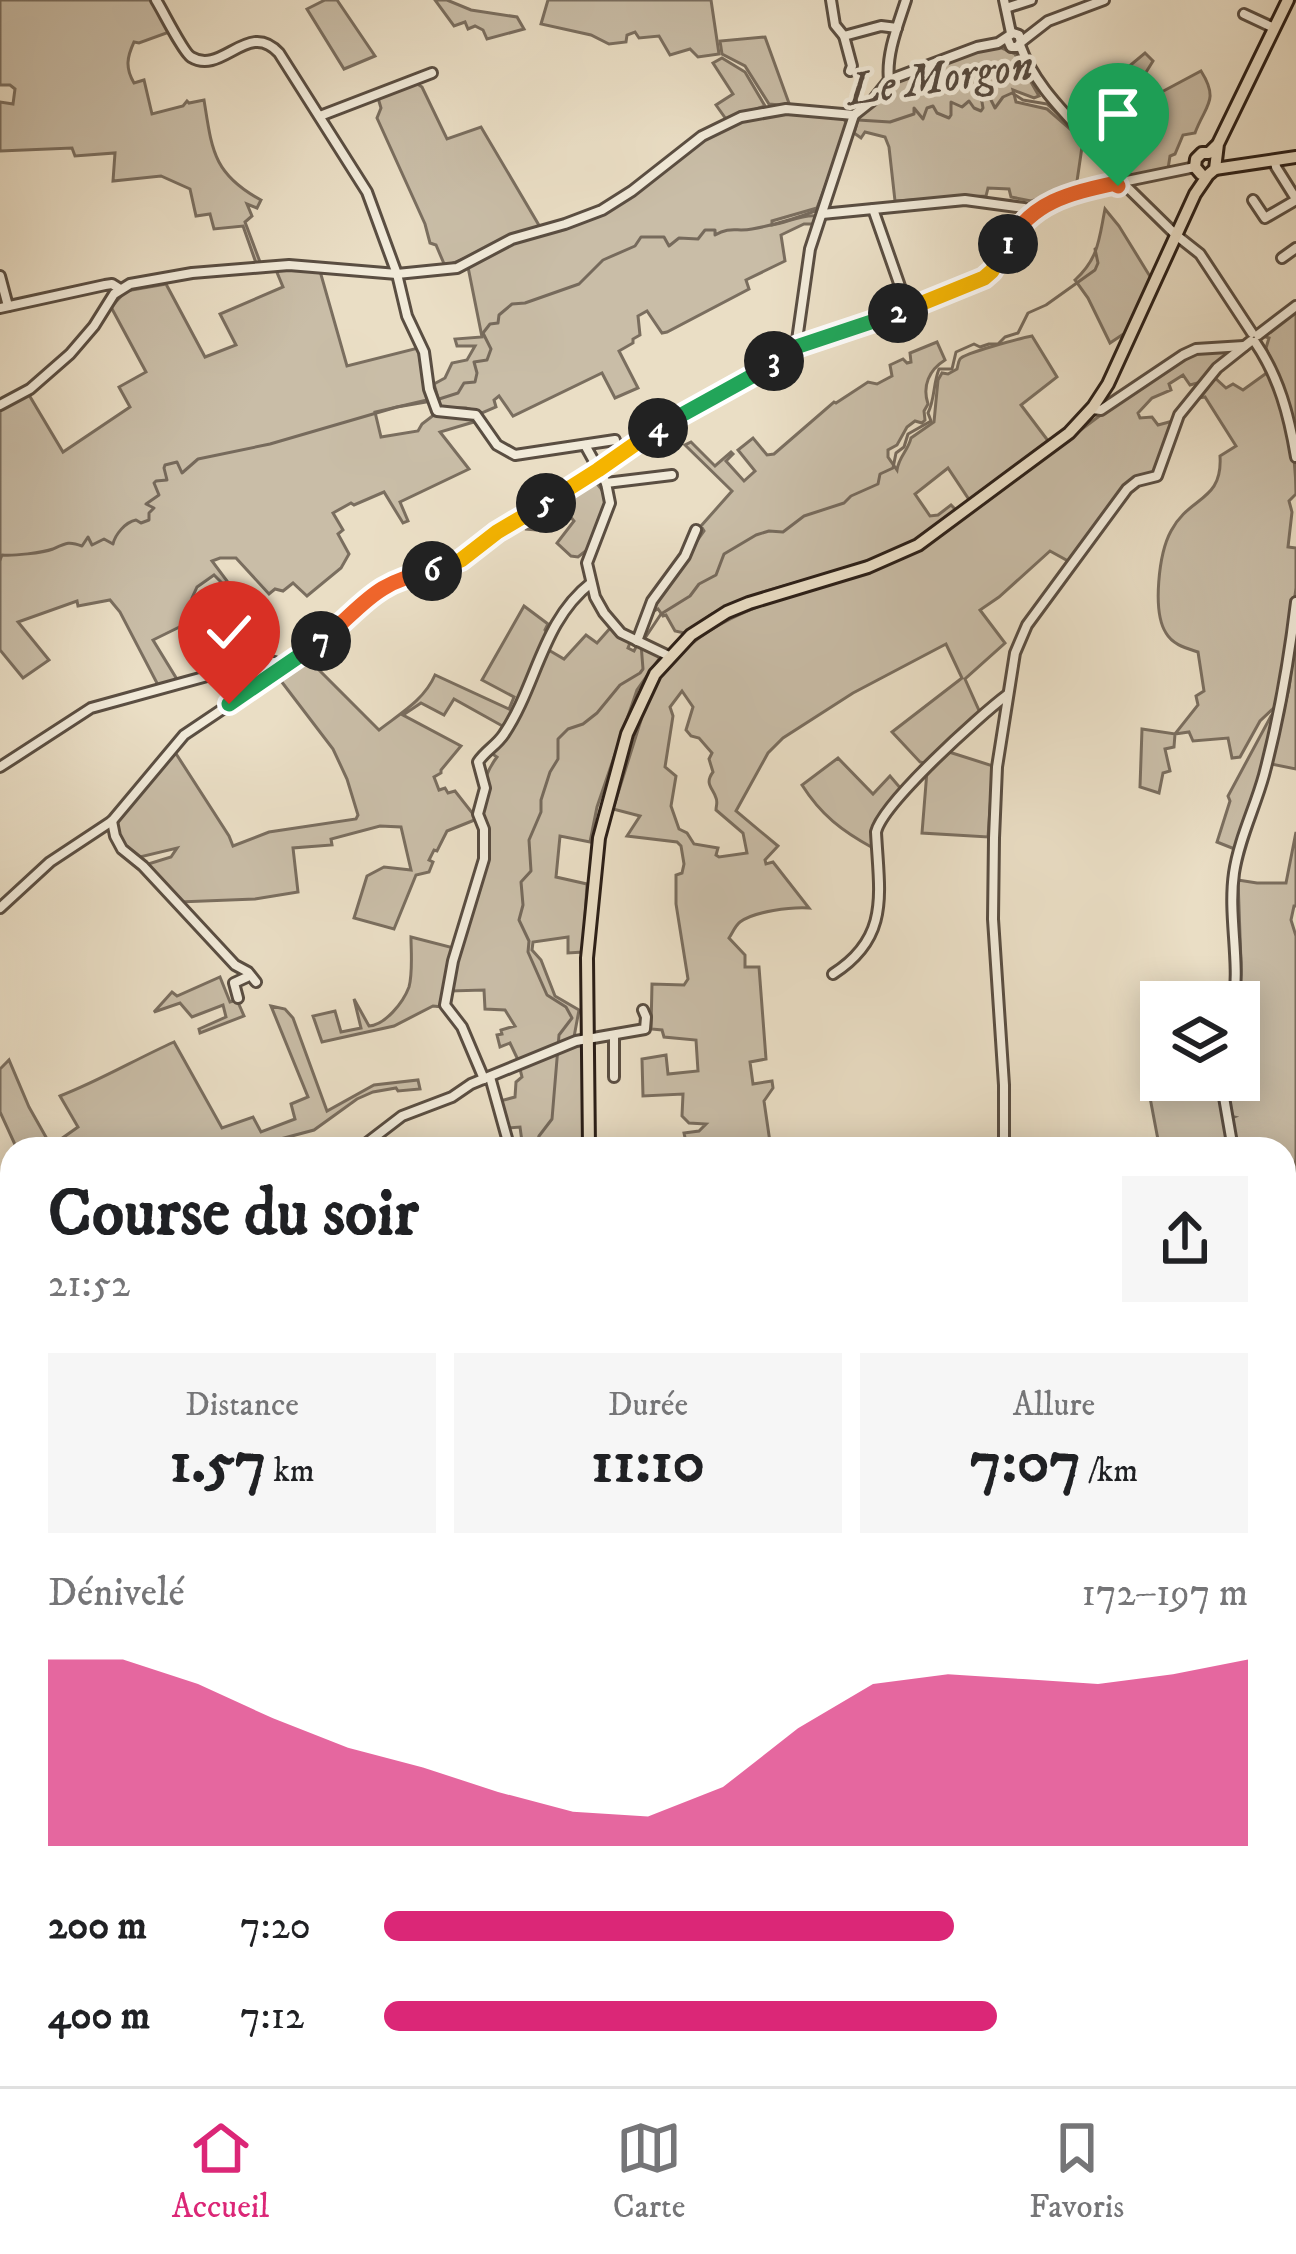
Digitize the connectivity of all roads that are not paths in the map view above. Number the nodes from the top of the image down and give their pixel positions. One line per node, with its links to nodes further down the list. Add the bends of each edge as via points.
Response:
1 (156, 0): 17 (street, via 197,60 268,42)
2 (831, 0): 11 (street)
3 (907, 0): 9 (street)
4 (1031, 0): 7 (street)
5 (1104, 0): 12 (street)
6 (1288, 0): 10 (main road)
7 (1005, 4): 12 (street)
8 (1244, 14): 10 (street)
9 (897, 28): 11 (street); 15 (street)
10 (1274, 28): 20 (main road)
11 (844, 36): 13 (street)
12 (1012, 41): 15 (street); 21 (street)
13 (850, 71)
14 (432, 73): 17 (street)
15 (890, 80): 16 (street)
16 (854, 115): 26 (street); 30 (street, via 786,109 741,116 591,215 512,238 457,268)
17 (320, 116): 30 (street, via 367,192)
18 (1296, 157): 19 (main road)
19 (1275, 160): 20 (main road); 22 (street)
20 (1207, 163): 21 (street); 27 (main road)
21 (1122, 181): 25 (street); 27 (street)
22 (1296, 199): 23 (street, via 1265,218)
23 (1253, 200)
24 (873, 209): 25 (street, via 965,200); 26 (street); 35 (street)
25 (1031, 213): 35 (street, via 984,278)
26 (822, 214): 37 (street)
27 (1176, 236): 36 (street, via 1200,254); 39 (main road)
28 (1296, 248): 29 (street)
29 (1282, 258)
30 (397, 274): 32 (street, via 289,265); 41 (street, via 436,411 476,415 515,455)
31 (0, 276): 34 (street)
32 (120, 289): 34 (street, via 106,285); 38 (street, via 70,354)
33 (1296, 306): 36 (street)
34 (4, 307)
35 (908, 309): 37 (street)
36 (1252, 339): 39 (street, via 1196,349); 42 (street, via 1282,394); 52 (street, via 1180,415 1157,476 1127,489 1027,625)
37 (796, 347): 43 (street)
38 (0, 405)
39 (1092, 409): 50 (main road, via 919,545 749,602)
40 (615, 440): 41 (street)
41 (585, 446): 43 (street)
42 (1296, 457)
43 (598, 470): 45 (street); 51 (street, via 449,566 389,583)
44 (672, 475): 45 (street)
45 (606, 483): 47 (street, via 610,509 589,554)
46 (696, 530): 49 (street, via 652,601)
47 (591, 583): 49 (street, via 610,621); 65 (street, via 551,630 505,734 478,762 484,859 445,1005)
48 (1296, 602): 58 (street, via 1286,686 1233,878)
49 (640, 642): 50 (street)
50 (669, 656): 63 (main road, via 634,716 605,809 587,952)
51 (286, 667): 53 (street, via 258,662 91,708); 54 (street, via 184,735)
52 (1008, 694): 56 (street, via 879,821 878,919 854,961); 70 (street, via 996,780 993,920)
53 (0, 767)
54 (112, 820): 55 (street); 57 (street, via 122,848)
55 (0, 908)
56 (833, 974)
57 (246, 975): 59 (street); 60 (street, via 234,983)
58 (1235, 981)
59 (256, 982)
60 (238, 998)
61 (643, 1010): 62 (street, via 645,1029)
62 (614, 1036): 63 (street); 64 (street)
63 (589, 1037): 65 (street); 69 (main road)
64 (614, 1077)
65 (487, 1078): 67 (street); 68 (street)
66 (1225, 1101): 71 (street)
67 (375, 1137)
68 (506, 1137)
69 (589, 1137)
70 (1004, 1137)
71 (1231, 1137)
72 (1296, 1193): 73 (street)
73 (1296, 1208)

